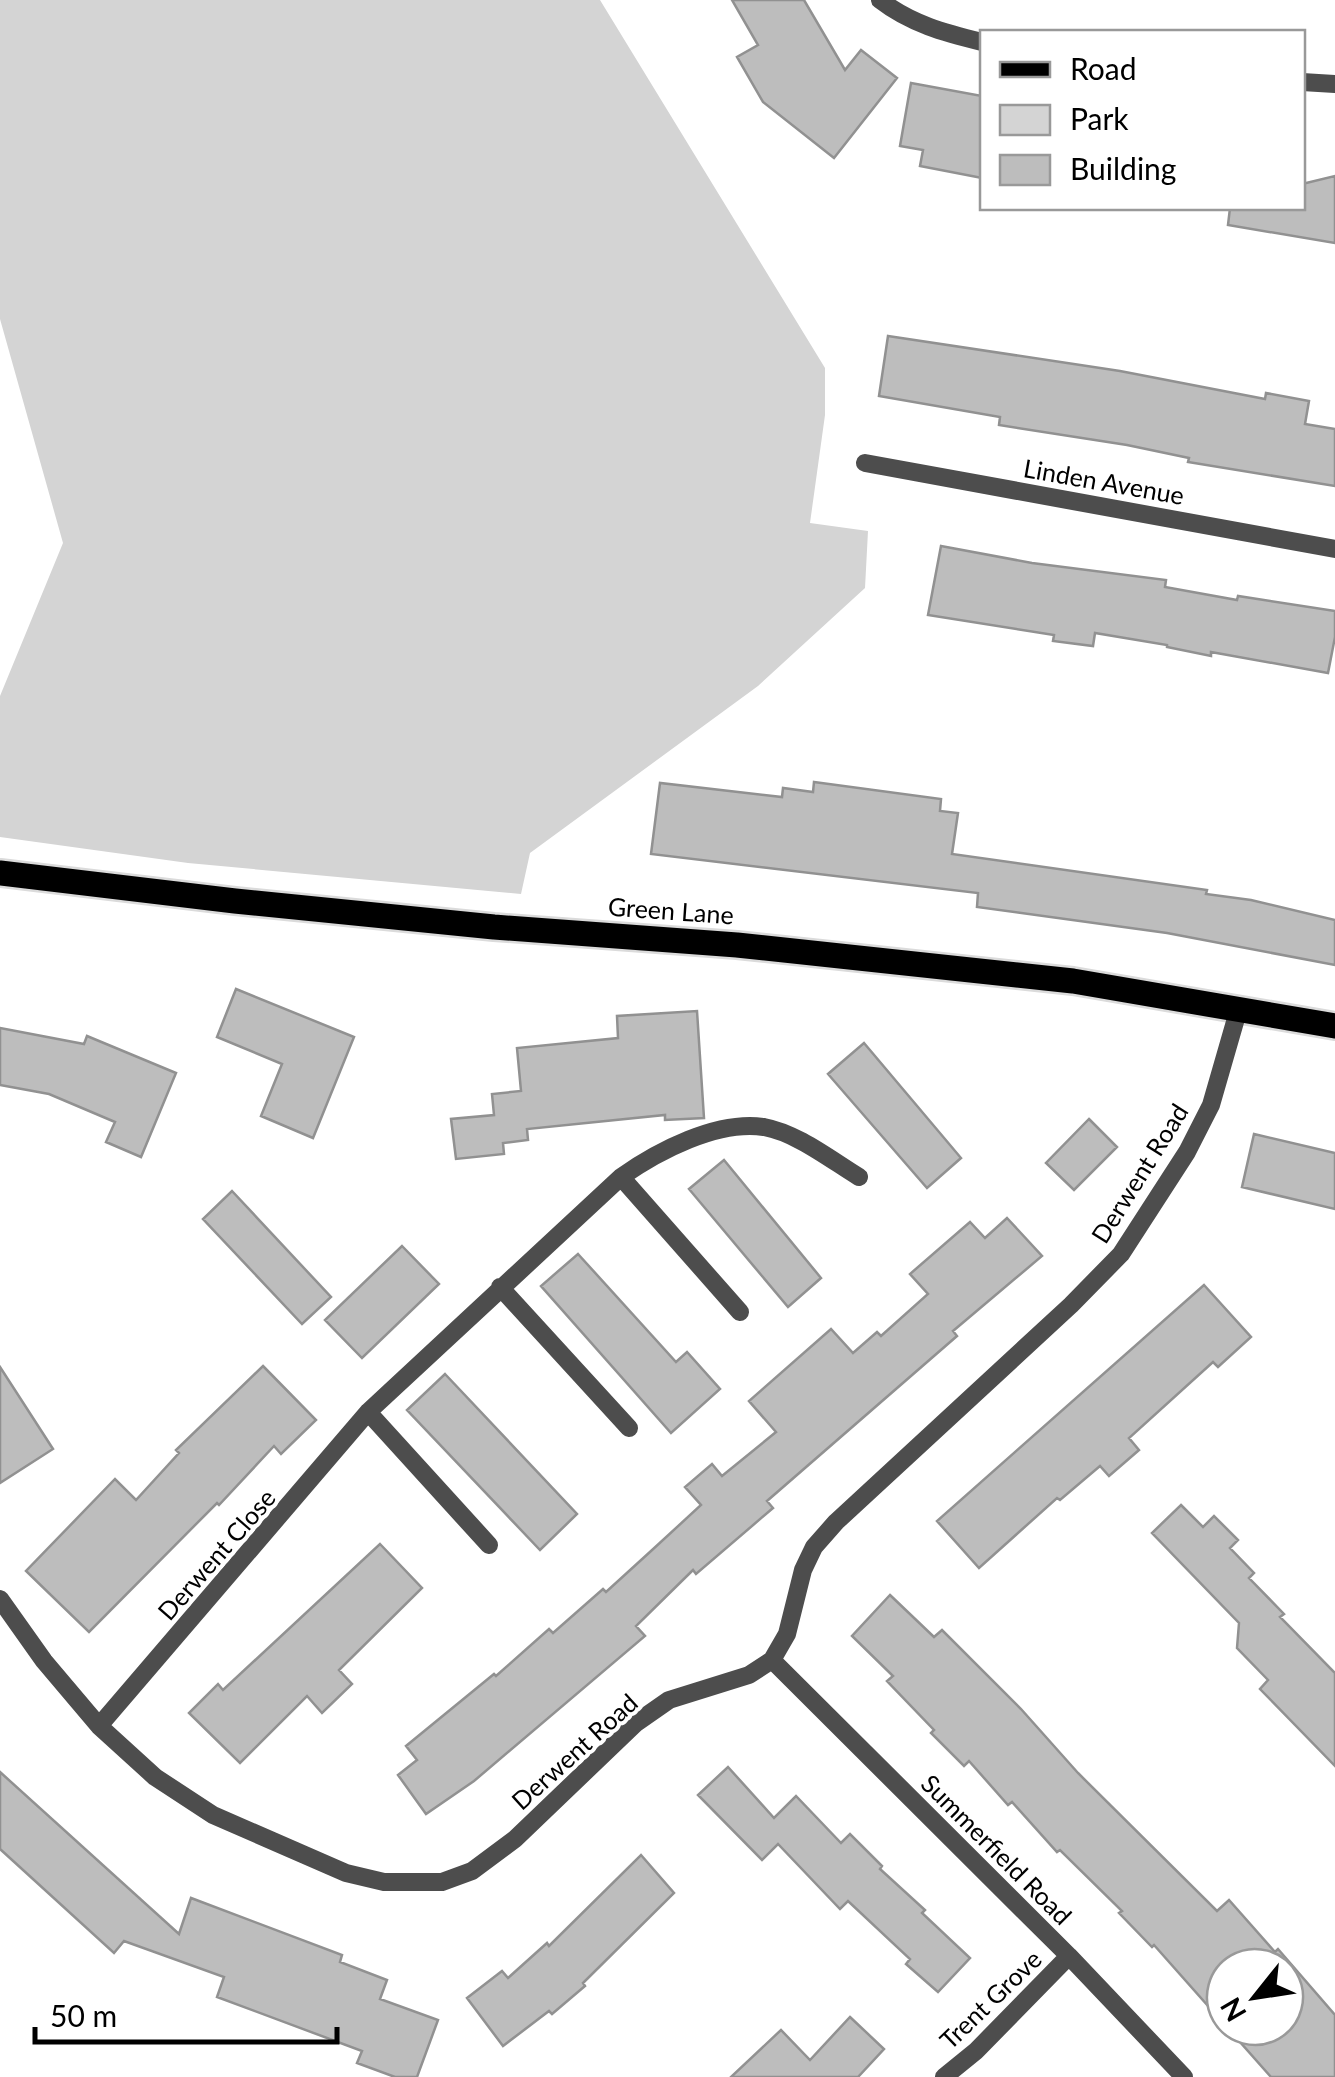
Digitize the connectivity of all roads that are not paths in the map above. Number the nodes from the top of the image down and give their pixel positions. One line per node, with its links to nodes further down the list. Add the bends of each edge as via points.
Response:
1 (880, 0): 2 (street, via 908,20)
2 (980, 42)
3 (1305, 82): 4 (street)
4 (1335, 84)
5 (864, 463): 6 (street, Linden Avenue)
6 (1335, 550)
7 (0, 873): 8 (main road, Green Lane, via 1053,979)
8 (1239, 1008): 9 (main road, Green Lane); 18 (street, Derwent Road, via 1211,1105 1121,1254 814,1547)
9 (1335, 1026)
10 (621, 1177): 11 (street, Derwent Close, via 651,1155 738,1127 784,1135); 12 (street, Derwent Close); 13 (street)
11 (859, 1177)
12 (500, 1287): 14 (street, Derwent Close); 15 (street)
13 (740, 1312)
14 (368, 1412): 16 (street); 19 (street, Derwent Close)
15 (628, 1428)
16 (489, 1545)
17 (0, 1599): 19 (street, Derwent Road)
18 (772, 1660): 19 (street, Derwent Road, via 749,1675 670,1700 636,1723 515,1839 472,1871 442,1882 384,1882 346,1873 212,1816); 20 (street, Summerfield Road)
19 (99, 1726)
20 (1070, 1956): 21 (street, Trent Grove); 22 (street, Summerfield Road)
21 (944, 2077)
22 (1184, 2077)

